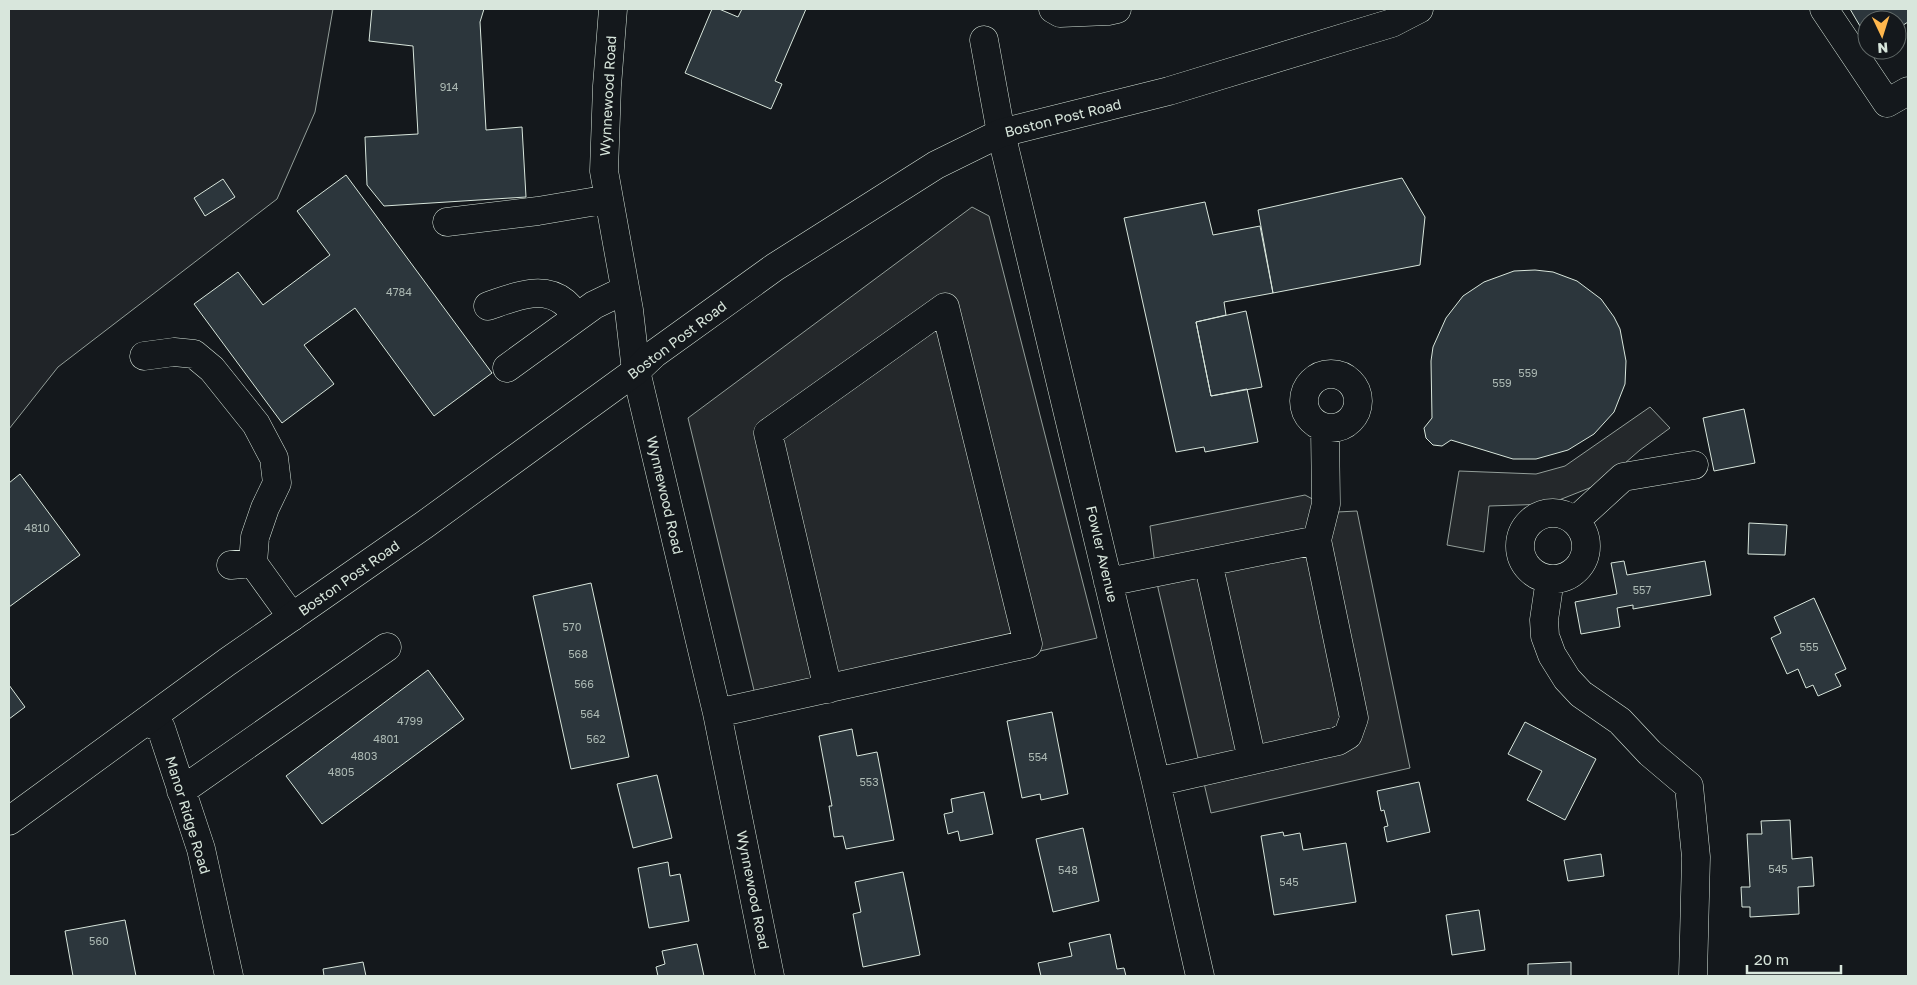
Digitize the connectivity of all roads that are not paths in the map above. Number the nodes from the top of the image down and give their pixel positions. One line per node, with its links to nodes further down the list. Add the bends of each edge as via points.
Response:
1 (613, 9): 9 (street, Wynnewood Road, via 604,171)
2 (1053, 9): 3 (street, via 1060,13)
3 (1117, 9)
4 (1419, 9): 8 (street, Boston Post Road, via 1392,23 1169,91)
5 (1824, 9): 7 (street)
6 (984, 40): 8 (street, Fowler Avenue)
7 (1898, 97)
8 (1001, 133): 16 (street, Boston Post Road, via 936,165 775,267 654,354); 23 (street, Fowler Avenue)
9 (610, 199): 10 (street); 11 (street, Wynnewood Road)
10 (447, 222)
11 (625, 290): 13 (street); 16 (street, Wynnewood Road)
12 (488, 306): 13 (street, via 519,296 545,293 563,301)
13 (578, 316): 15 (street)
14 (144, 356): 24 (street, via 174,352 194,354 212,369 256,424 274,458 277,483 242,564)
15 (506, 368)
16 (636, 371): 24 (street, Boston Post Road); 27 (street, Wynnewood Road)
17 (1324, 428): 20 (street, via 1326,504)
18 (1694, 465): 19 (street, via 1624,477)
19 (1574, 521): 22 (street, via 1585,539 1584,559 1570,575); 22 (street, via 1555,513 1544,514 1526,527 1521,538 1520,549 1529,569)
20 (1317, 540): 21 (street); 29 (street, via 1354,718 1348,735 1338,741)
21 (1208, 562): 23 (street); 29 (street)
22 (1550, 580): 36 (street, via 1545,636 1567,679 1581,694 1620,721 1689,786 1696,857)
23 (1108, 582): 30 (street, Fowler Avenue)
24 (292, 617): 28 (street, Boston Post Road)
25 (387, 647): 31 (street)
26 (828, 689): 26 (street, via 1028,644 945,307 768,433); 27 (street)
27 (717, 713): 34 (street, Wynnewood Road)
28 (146, 722): 31 (street, Manor Ridge Road, via 161,728); 32 (street, Boston Post Road)
29 (1252, 760): 30 (street)
30 (1156, 782): 35 (street, Fowler Avenue)
31 (182, 791): 33 (street, Manor Ridge Road, via 201,849)
32 (9, 821)
33 (229, 976)
34 (770, 976)
35 (1200, 976)
36 (1693, 976)

